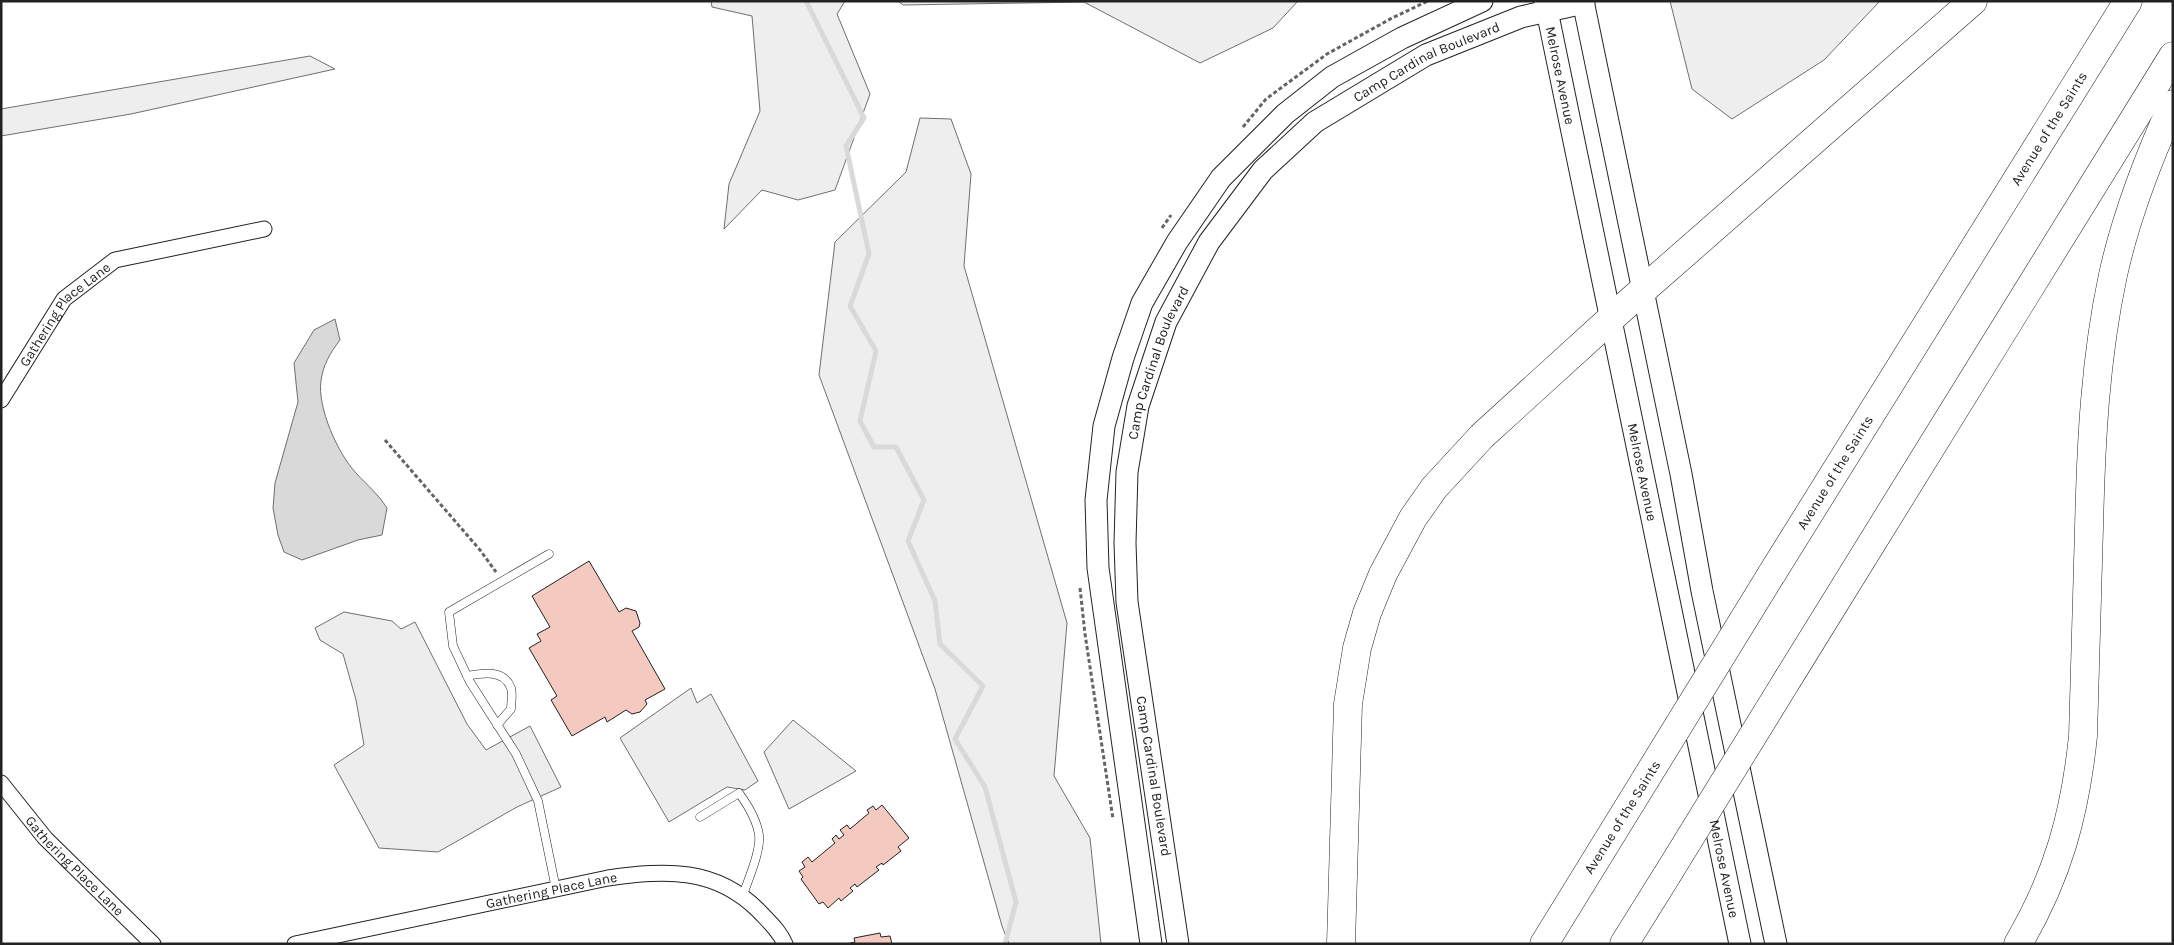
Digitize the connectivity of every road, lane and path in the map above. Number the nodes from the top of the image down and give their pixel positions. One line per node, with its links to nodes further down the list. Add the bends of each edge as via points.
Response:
1 (1428, 1): 9 (path, via 1327,54 1266,99)
2 (1482, 1): 31 (street, Camp Cardinal Boulevard, via 1402,38 1332,77 1285,114 1221,178 1176,242 1142,303 1104,426 1096,500 1098,568)
3 (1973, 1): 13 (highway)
4 (2128, 1): 34 (highway, Avenue of the Saints, bridge)
5 (1584, 2): 6 (street, Camp Cardinal Boulevard); 13 (street)
6 (1546, 6): 14 (street, Melrose Avenue); 32 (street, Camp Cardinal Boulevard, via 1426,55 1315,122 1263,170 1209,242 1166,322 1138,406 1127,472 1124,543 1127,602)
7 (2173, 56): 35 (highway, bridge)
8 (2173, 104): 38 (highway, via 2127,224 2113,274 2096,374 2079,780 2049,887)
9 (1241, 130)
10 (1172, 214): 11 (path)
11 (1161, 229)
12 (264, 230): 15 (street, Gathering Place Lane, via 115,260 64,299)
13 (1643, 290): 14 (highway); 37 (street)
14 (1611, 318): 33 (highway, via 1457,461 1413,518 1383,574 1357,648 1348,704); 36 (street, Melrose Avenue)
15 (2, 399)
16 (385, 440): 18 (path, via 480,550)
17 (549, 554): 18 (lane)
18 (502, 581): 20 (lane, via 449,612 454,646)
19 (1080, 586): 24 (path)
20 (467, 676): 21 (lane); 21 (lane, via 488,672 502,678 511,688 512,709)
21 (497, 725): 25 (lane, via 516,754 538,801)
22 (1, 783): 28 (street, Gathering Place Lane, via 44,838)
23 (700, 816): 26 (lane, via 740,793 746,802 759,836)
24 (1113, 821)
25 (556, 889): 26 (street, Gathering Place Lane, via 652,872 697,875); 27 (street, Gathering Place Lane)
26 (743, 895): 30 (street, Gathering Place Lane, via 780,932)
27 (343, 939): 29 (street, Gathering Place Lane)
28 (153, 944)
29 (295, 944)
30 (785, 944)
31 (1151, 944)
32 (1178, 944)
33 (1341, 944)
34 (1544, 944)
35 (1624, 944)
36 (1740, 944)
37 (1776, 944)
38 (2018, 944)

